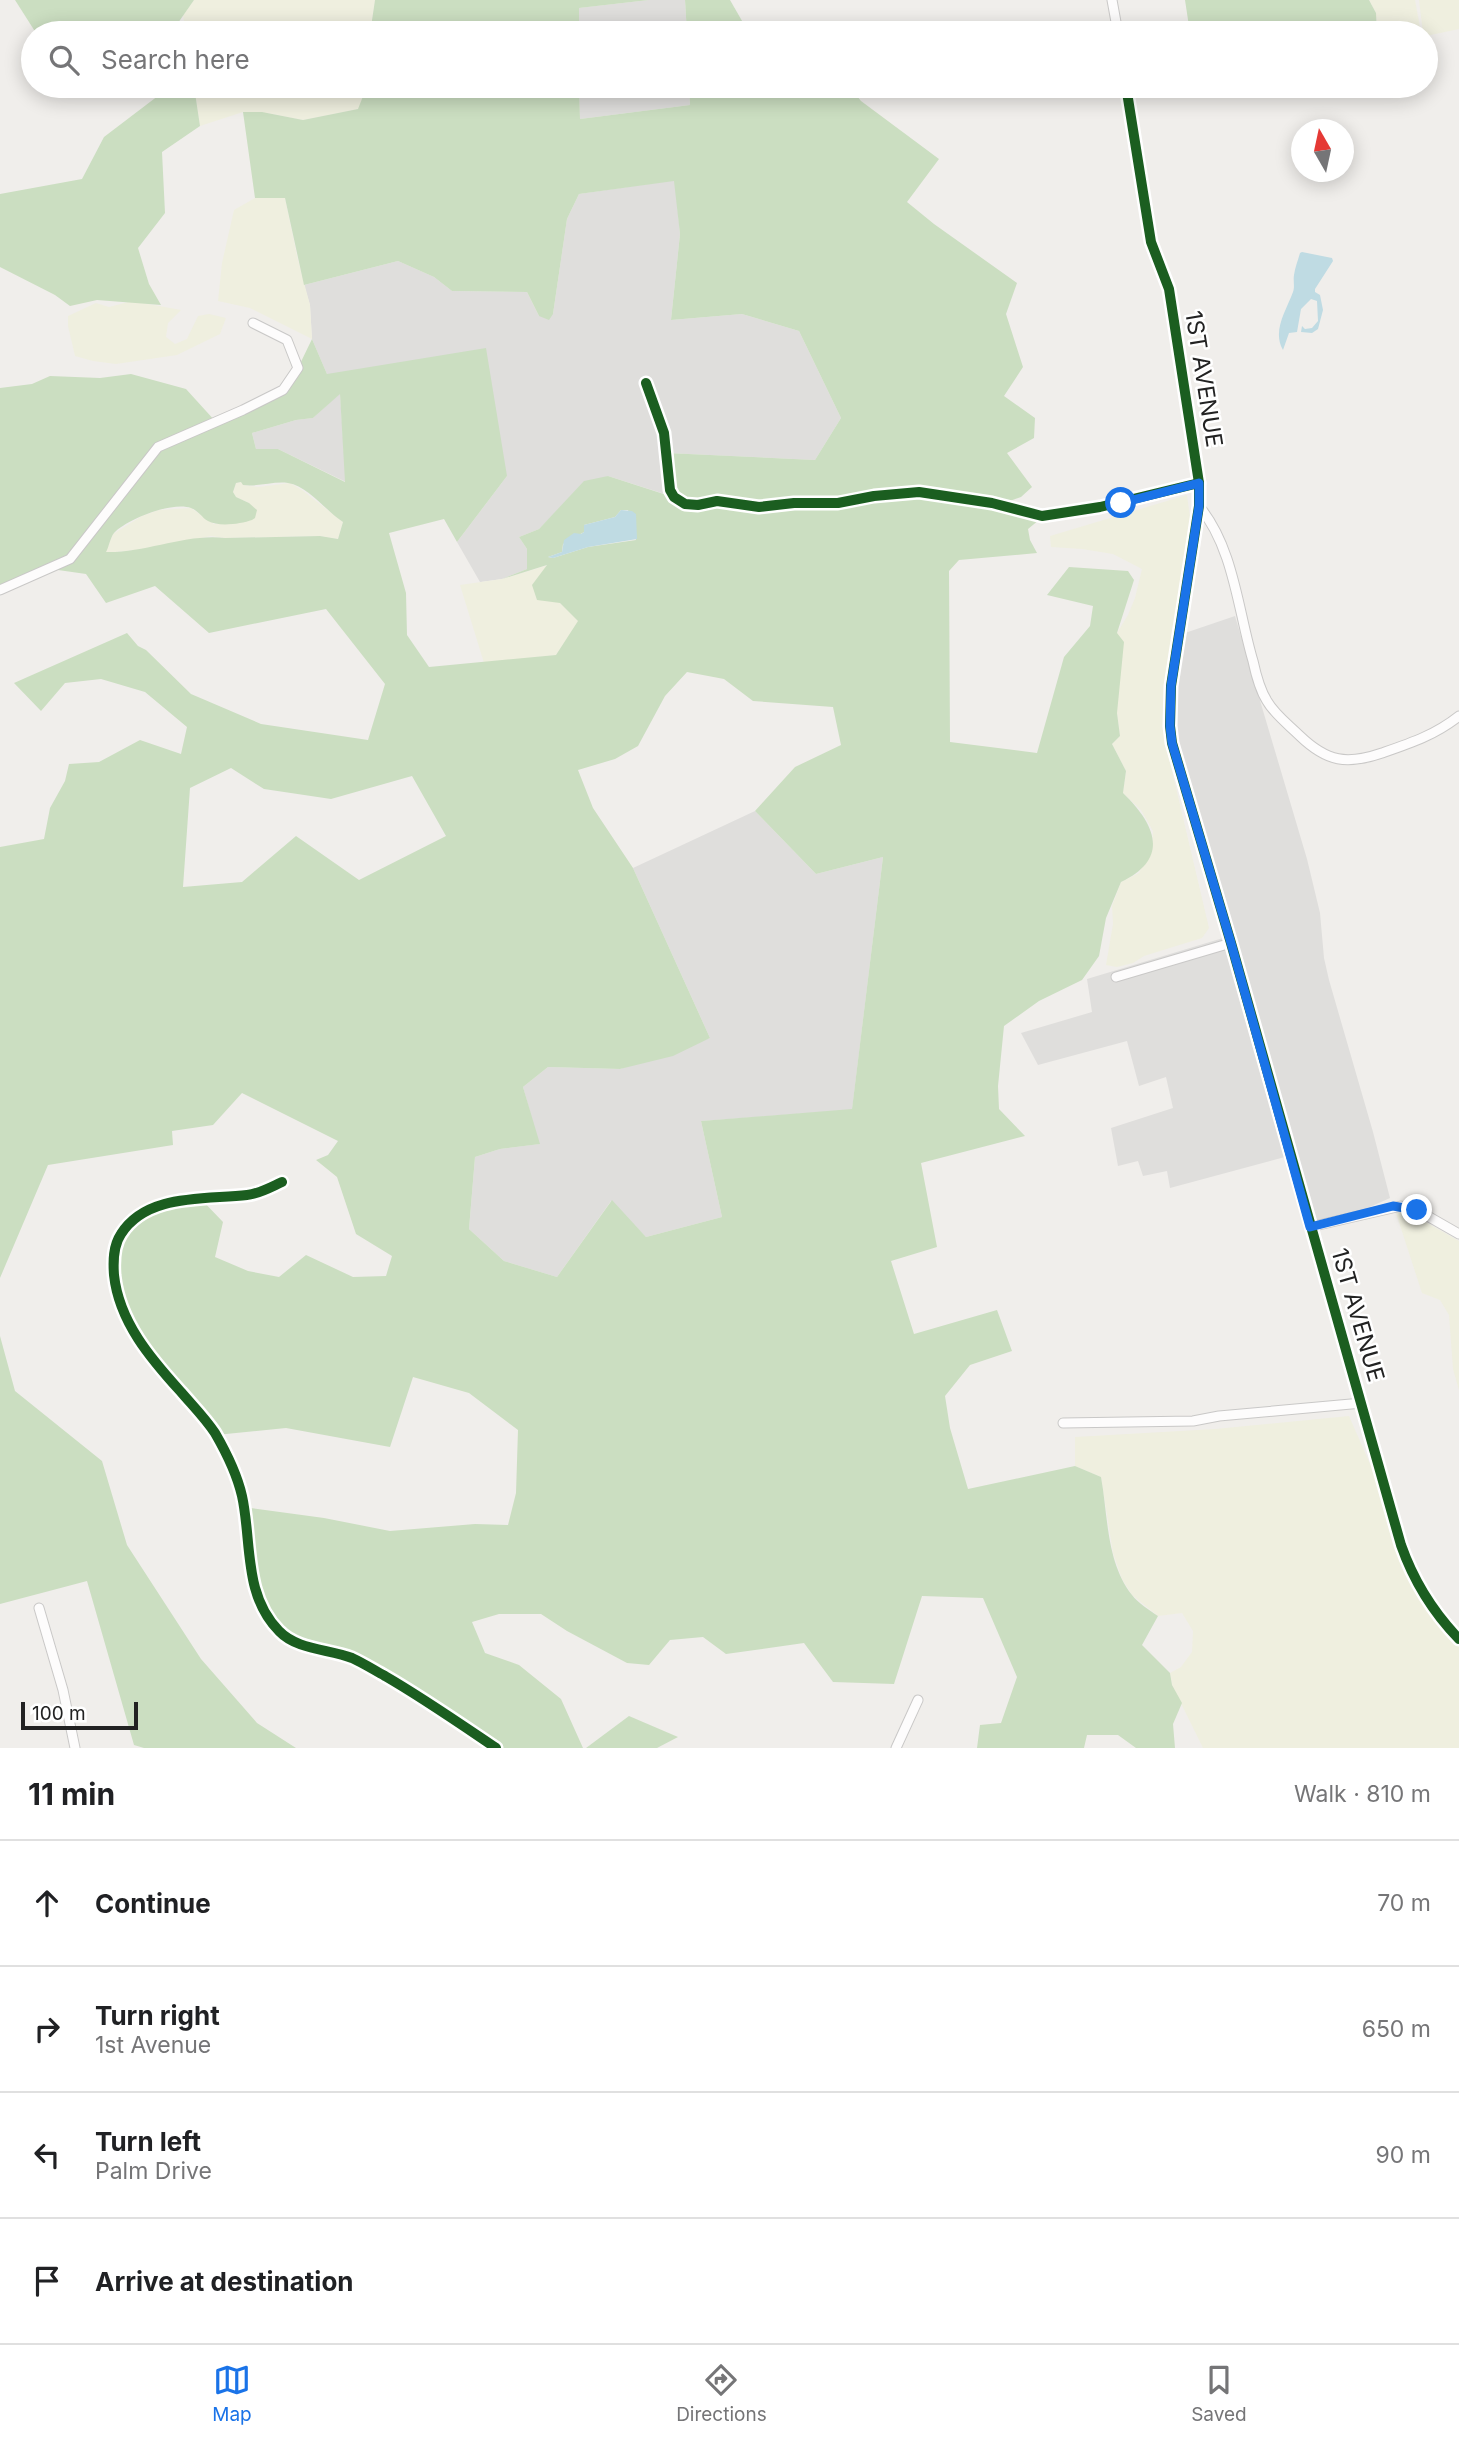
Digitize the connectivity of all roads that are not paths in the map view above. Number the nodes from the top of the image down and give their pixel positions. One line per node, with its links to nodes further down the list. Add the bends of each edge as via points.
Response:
1 (1112, 0): 2 (street)
2 (1116, 21)
3 (1128, 98): 6 (street, 1ST AVENUE, via 1151,242 1168,289)
4 (253, 323): 8 (street, via 287,340 299,368 283,390 158,447 70,559)
5 (646, 383): 6 (street, via 664,433 670,491 685,504 717,501 771,507 919,492 1042,516 1100,508)
6 (1199, 483): 7 (street, 1ST AVENUE)
7 (1199, 506): 9 (street, via 1227,565 1263,693 1305,741 1325,757 1369,757 1423,739); 10 (street, 1ST AVENUE, via 1171,686 1170,726)
8 (0, 590)
9 (1459, 716)
10 (1231, 943): 11 (street); 13 (street, 1ST AVENUE)
11 (1116, 977)
12 (282, 1182): 21 (street, via 250,1195 173,1203 134,1219 120,1235 113,1255 121,1304 145,1351 210,1426 232,1466 242,1496 253,1582 275,1628 306,1646 353,1658)
13 (1310, 1227): 14 (street, via 1401,1206); 15 (street, 1ST AVENUE)
14 (1459, 1234)
15 (1362, 1403): 16 (street, via 1193,1421); 18 (street, 1ST AVENUE, via 1412,1575)
16 (1063, 1423)
17 (38, 1608): 20 (street)
18 (1459, 1639)
19 (918, 1700): 22 (street)
20 (75, 1748)
21 (496, 1748)
22 (896, 1748)

